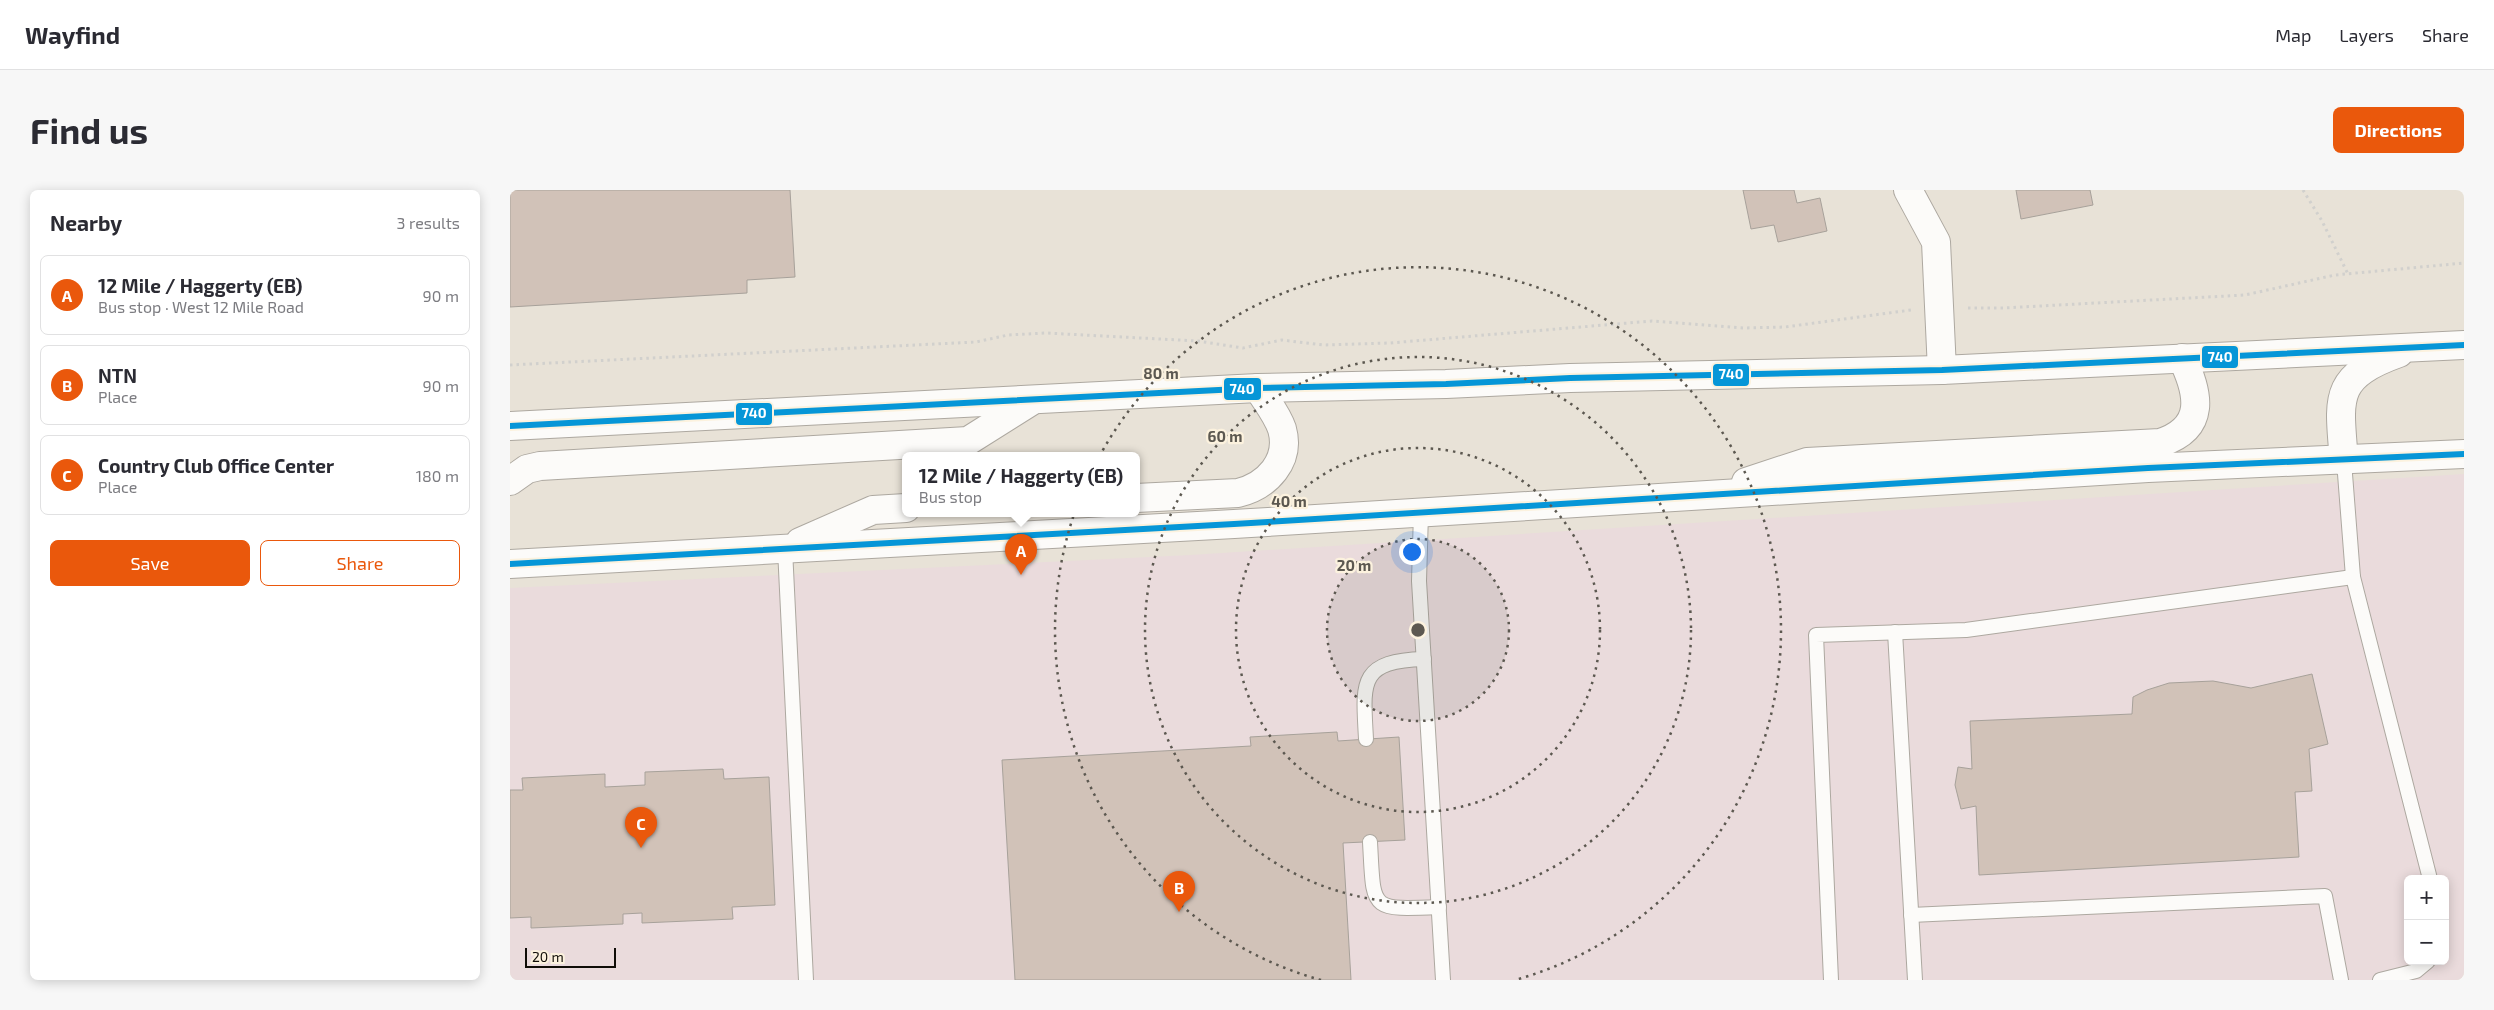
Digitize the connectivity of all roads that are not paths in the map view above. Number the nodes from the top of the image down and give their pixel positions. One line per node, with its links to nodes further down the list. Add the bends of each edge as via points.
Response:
1 (1908, 190): 5 (main road, via 1936,242)
2 (2464, 345): 3 (main road)
3 (2415, 348): 4 (main road); 10 (main road, via 2376,362 2354,377 2345,390 2340,404)
4 (2182, 358): 5 (main road); 12 (main road, via 2196,388 2194,414 2181,433 2160,443 1807,462)
5 (1942, 370): 6 (main road)
6 (1258, 388): 7 (main road); 13 (main road, via 1277,418 1284,445 1275,471 1265,482 1238,493)
7 (1031, 402): 8 (main road); 11 (main road, via 968,441 540,466 527,469)
8 (510, 426)
9 (2464, 454): 10 (main road)
10 (2344, 461): 12 (main road, via 2148,468); 18 (lane)
11 (510, 482)
12 (1708, 494): 15 (main road)
13 (1140, 498)
14 (902, 508): 16 (main road, via 873,510)
15 (1421, 512): 16 (main road); 20 (lane, via 1419,581)
16 (785, 549): 17 (main road); 27 (lane)
17 (511, 560)
18 (2354, 577): 19 (lane, via 1966,630); 23 (lane)
19 (1895, 632): 25 (lane); 29 (lane, via 1816,635)
20 (1424, 659): 21 (lane, via 1398,660 1382,665 1368,678 1364,696); 24 (lane)
21 (1366, 739)
22 (1370, 842): 24 (lane, via 1373,891 1377,901 1388,907)
23 (2429, 875)
24 (1438, 907): 28 (lane)
25 (1911, 915): 30 (lane); 31 (lane, via 2325,896)
26 (2423, 965): 32 (lane, via 2416,971)
27 (806, 980)
28 (1443, 980)
29 (1831, 980)
30 (1915, 980)
31 (2341, 980)
32 (2380, 980)

